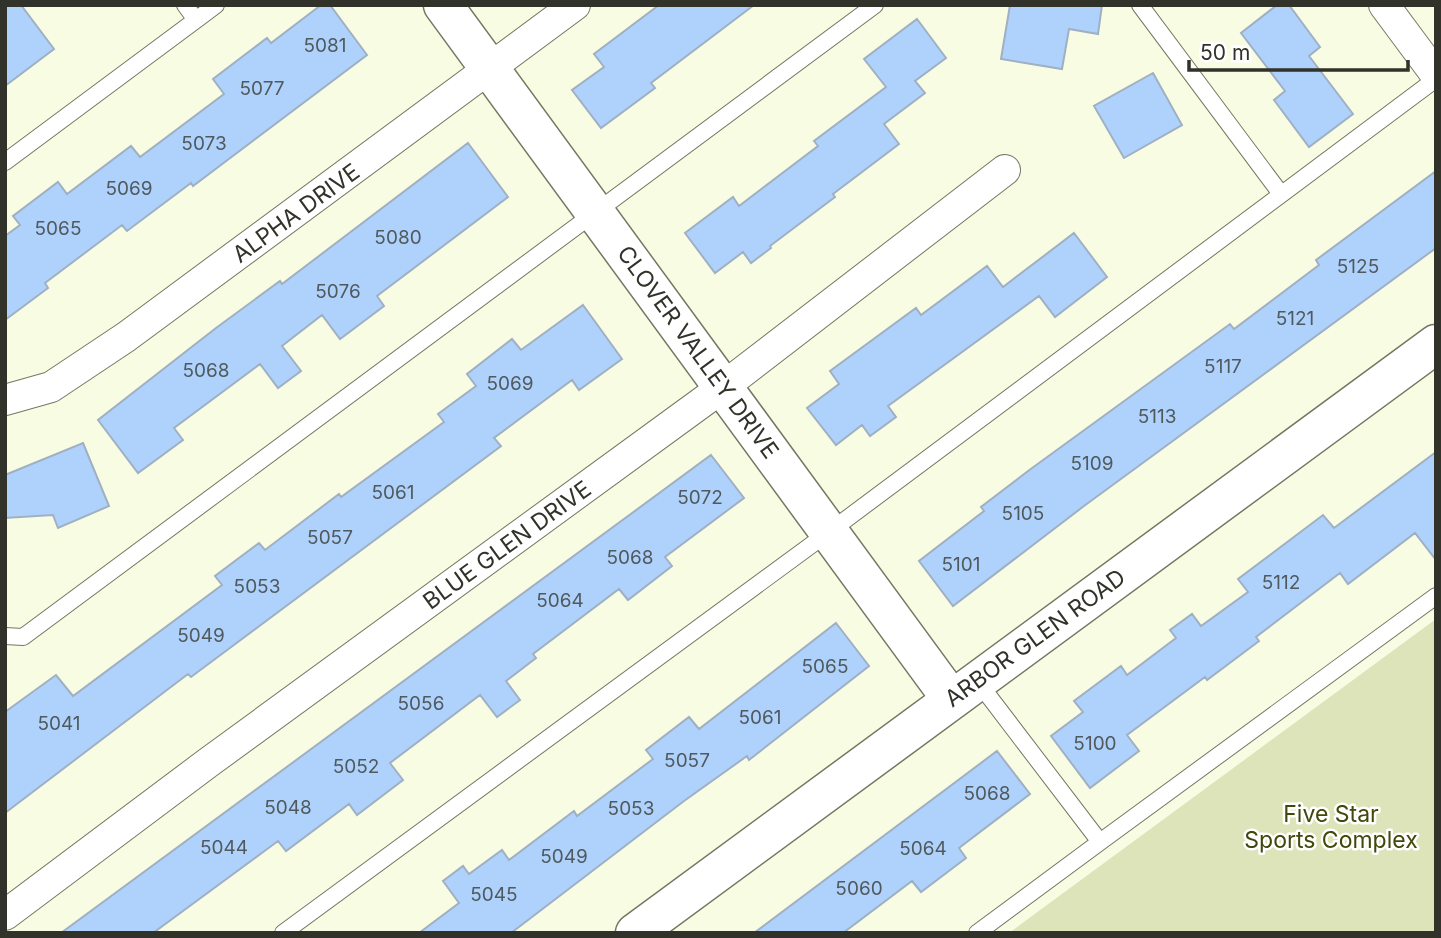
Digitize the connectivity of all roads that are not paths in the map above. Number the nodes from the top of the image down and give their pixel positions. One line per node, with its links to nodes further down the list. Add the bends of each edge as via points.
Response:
1 (185, 5): 8 (lane)
2 (216, 5): 8 (lane)
3 (443, 5): 9 (street, CLOVER VALLEY DRIVE)
4 (575, 5): 9 (street, ALPHA DRIVE)
5 (876, 5): 14 (lane)
6 (1140, 5): 13 (lane)
7 (1384, 5): 10 (street)
8 (196, 20): 11 (lane)
9 (490, 69): 14 (street, CLOVER VALLEY DRIVE); 17 (street, ALPHA DRIVE, via 115,344 51,387)
10 (1436, 77): 13 (lane)
11 (5, 162)
12 (1005, 170): 16 (street, BLUE GLEN DRIVE)
13 (1281, 194): 18 (lane)
14 (596, 213): 16 (street, CLOVER VALLEY DRIVE); 20 (lane, via 23,637)
15 (1436, 344): 21 (street, ARBOR GLEN ROAD)
16 (723, 387): 18 (street, CLOVER VALLEY DRIVE); 23 (street, BLUE GLEN DRIVE)
17 (5, 400)
18 (830, 532): 21 (street, CLOVER VALLEY DRIVE); 24 (lane)
19 (1436, 596): 22 (lane)
20 (5, 636)
21 (964, 690): 22 (lane); 25 (street, ARBOR GLEN ROAD)
22 (1100, 842): 26 (lane)
23 (5, 915)
24 (284, 933)
25 (635, 933)
26 (977, 933)

